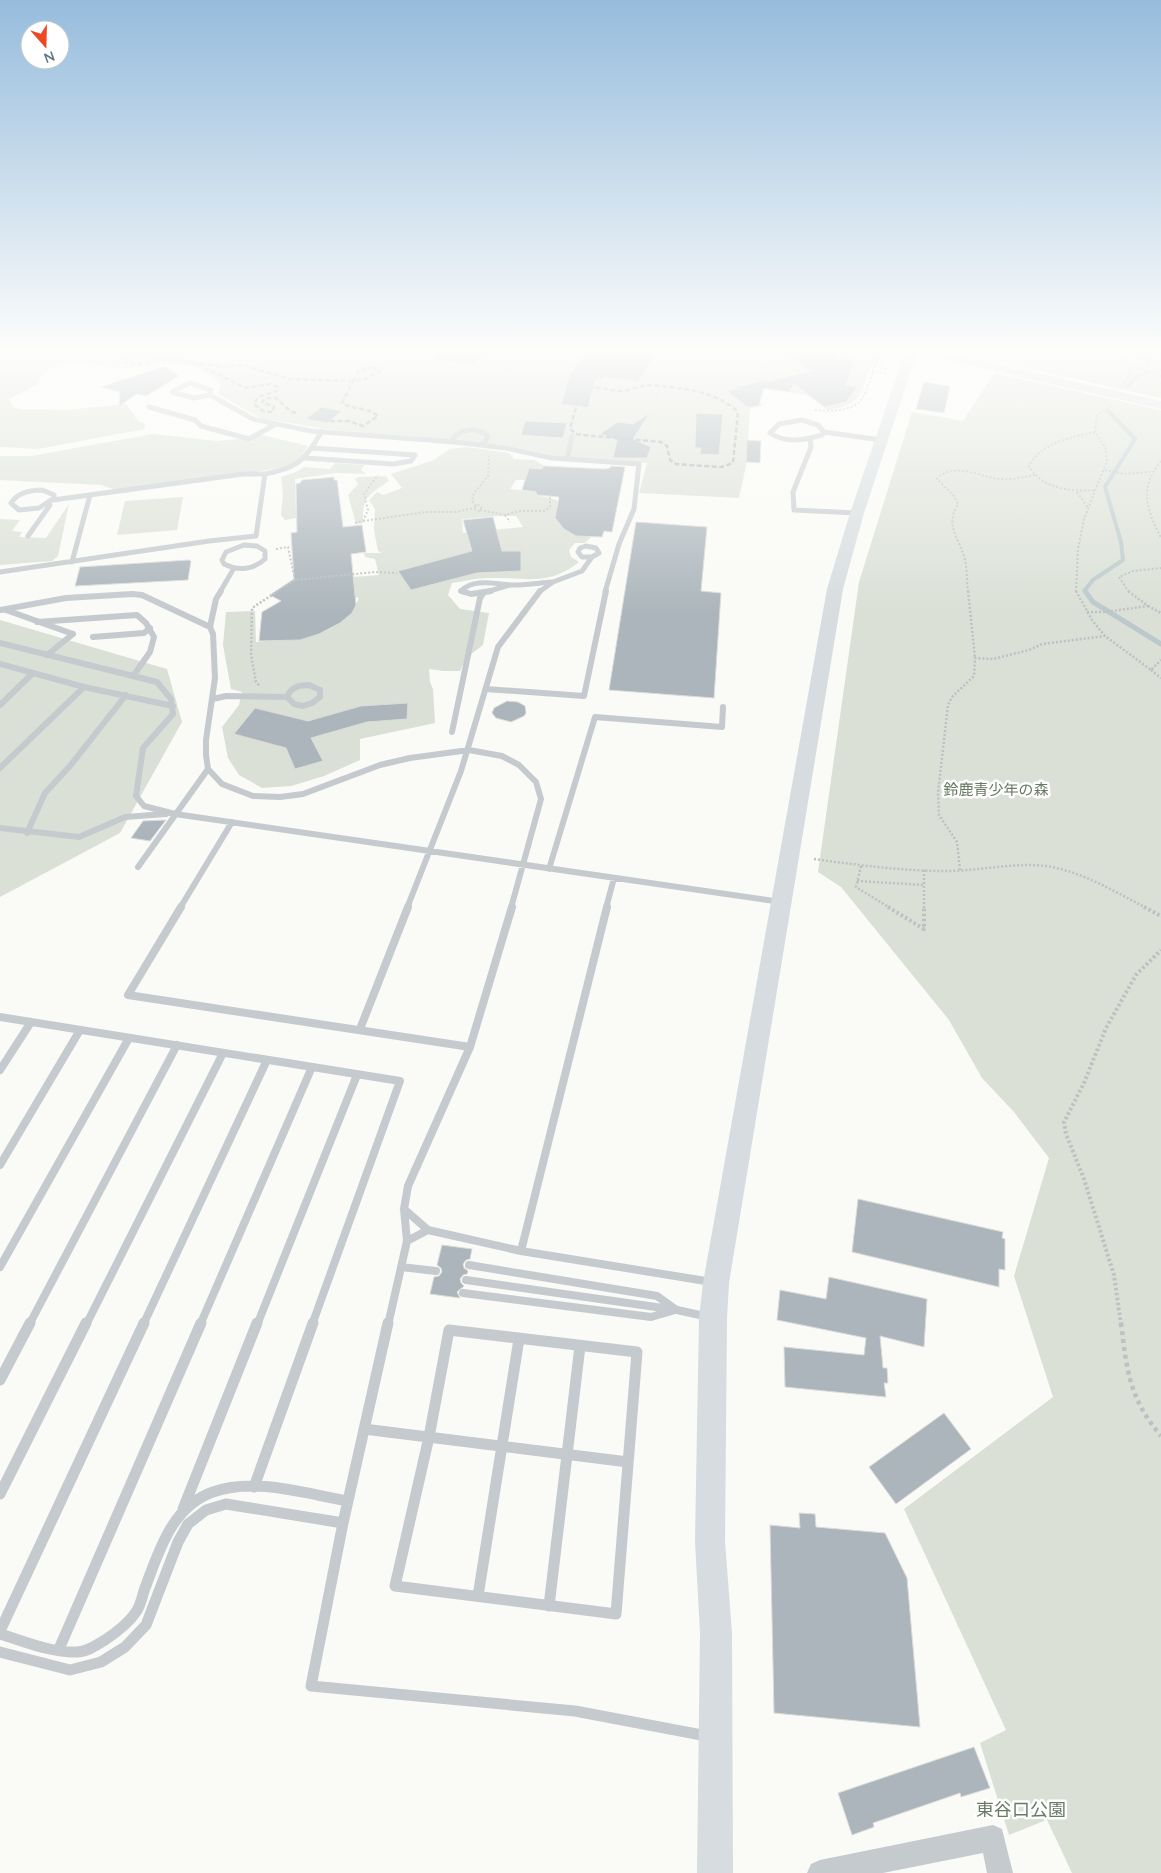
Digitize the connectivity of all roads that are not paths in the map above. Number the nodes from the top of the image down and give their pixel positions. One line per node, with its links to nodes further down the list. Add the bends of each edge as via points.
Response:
1 (317, 439): 12 (lane)
2 (420, 439): 10 (lane)
3 (487, 439): 11 (lane)
4 (571, 439): 14 (lane)
5 (783, 439): 6 (lane)
6 (801, 439)
7 (810, 439): 18 (lane, via 793,492 794,510)
8 (876, 439): 9 (lane)
9 (880, 440): 18 (street)
10 (454, 442): 11 (lane)
11 (480, 445): 14 (lane)
12 (312, 448): 13 (lane); 13 (lane, via 415,455 411,461 393,464)
13 (305, 458): 15 (lane, via 289,470)
14 (567, 459): 40 (lane, via 639,464 634,510 619,544 584,696)
15 (265, 474): 16 (lane, via 243,474); 20 (lane)
16 (90, 495): 17 (lane); 23 (lane)
17 (52, 501): 17 (lane, via 52,492 36,490 17,496 11,503 15,509 28,511 42,508); 19 (lane)
18 (857, 513): 60 (street, via 835,589)
19 (28, 536)
20 (256, 536): 21 (lane); 23 (lane)
21 (246, 545): 24 (lane, via 231,549 223,556 224,564); 24 (lane, via 258,546 265,551 265,559 256,566)
22 (592, 557): 26 (lane, via 582,571)
23 (72, 562): 25 (lane)
24 (234, 568): 31 (lane, via 216,600)
25 (0, 572)
26 (553, 582): 27 (lane); 40 (lane, via 540,591 498,647)
27 (510, 585): 28 (lane); 28 (lane, via 500,582 471,585 461,591 468,594)
28 (484, 592): 47 (lane, via 480,598)
29 (2, 610): 30 (lane); 31 (lane, via 66,598 132,594 142,595)
30 (37, 622): 32 (lane, via 136,614 148,622); 35 (lane, via 73,634)
31 (210, 627): 43 (lane, via 213,634)
32 (150, 628): 33 (lane, via 144,633); 38 (lane, via 153,648)
33 (93, 638)
34 (0, 643): 35 (lane)
35 (48, 655): 38 (lane)
36 (0, 664): 37 (lane)
37 (32, 672): 39 (lane); 44 (lane)
38 (134, 676): 45 (lane, via 157,682)
39 (84, 687): 41 (lane); 49 (lane)
40 (486, 689): 48 (lane)
41 (126, 695): 45 (lane); 54 (lane, via 45,793)
42 (287, 697): 42 (lane, via 291,703 301,706 313,703 321,694 318,688 304,685 294,688); 43 (lane, via 226,696)
43 (214, 699): 50 (lane, via 206,740)
44 (0, 705)
45 (173, 706): 51 (lane, via 173,714 143,748 136,796 144,806)
46 (723, 707): 58 (lane, via 722,727 595,717)
47 (452, 732)
48 (469, 750): 50 (lane, via 380,764 303,794 280,797 253,796 238,791 222,784); 55 (lane); 56 (lane, via 502,756 519,765 540,792)
49 (0, 768)
50 (208, 769): 51 (lane)
51 (176, 814): 52 (lane); 54 (lane, via 125,817 79,837); 57 (lane)
52 (232, 822): 55 (lane); 63 (lane, via 128,995)
53 (0, 828): 54 (lane)
54 (27, 833)
55 (429, 850): 56 (lane); 63 (lane)
56 (524, 864): 58 (lane); 67 (lane)
57 (138, 867)
58 (549, 869): 59 (lane)
59 (614, 878): 60 (lane); 77 (lane)
60 (781, 902): 83 (street)
61 (0, 1017): 62 (lane)
62 (31, 1022): 64 (lane); 71 (lane)
63 (360, 1029): 67 (lane)
64 (80, 1030): 65 (lane); 73 (lane)
65 (129, 1038): 66 (lane); 79 (lane)
66 (177, 1045): 68 (lane); 89 (lane)
67 (470, 1047): 74 (lane, via 408,1186)
68 (223, 1053): 69 (lane); 96 (lane)
69 (267, 1060): 70 (lane); 102 (lane)
70 (312, 1067): 72 (lane); 103 (lane)
71 (0, 1070)
72 (358, 1075): 95 (lane, via 400,1081); 98 (lane)
73 (0, 1165)
74 (404, 1209): 75 (lane); 76 (lane)
75 (428, 1230): 76 (lane); 77 (lane)
76 (407, 1241): 80 (lane)
77 (520, 1251): 83 (lane)
78 (469, 1266): 85 (lane, via 657,1296)
79 (0, 1267)
80 (401, 1267): 81 (lane); 90 (lane)
81 (436, 1271)
82 (466, 1280): 85 (lane)
83 (716, 1283): 86 (street)
84 (463, 1293): 85 (lane, via 651,1318)
85 (677, 1310): 86 (lane)
86 (713, 1318): 105 (street, via 710,1541 716,1633)
87 (519, 1339): 88 (lane); 91 (lane, via 449,1330); 92 (lane)
88 (580, 1346): 93 (lane); 94 (lane, via 637,1352)
89 (0, 1380)
90 (364, 1429): 91 (lane); 97 (lane)
91 (429, 1437): 92 (lane); 100 (lane, via 395,1586)
92 (502, 1446): 93 (lane); 100 (lane)
93 (567, 1455): 94 (lane); 101 (lane)
94 (628, 1462): 101 (lane, via 616,1614)
95 (254, 1487): 97 (lane); 98 (lane, via 214,1492)
96 (0, 1494)
97 (348, 1501): 99 (lane)
98 (183, 1509): 103 (lane, via 170,1526 136,1612 120,1630 96,1645 80,1652)
99 (343, 1523): 104 (lane, via 226,1504 206,1510 188,1524 146,1625 125,1647 100,1662 70,1670); 105 (lane, via 311,1686 575,1710)
100 (478, 1596): 101 (lane)
101 (549, 1606)
102 (0, 1633): 103 (lane)
103 (59, 1650)
104 (0, 1652)
105 (716, 1737): 106 (street)
106 (715, 1873)
107 (820, 1873): 108 (street, via 993,1838)
108 (1000, 1873)

